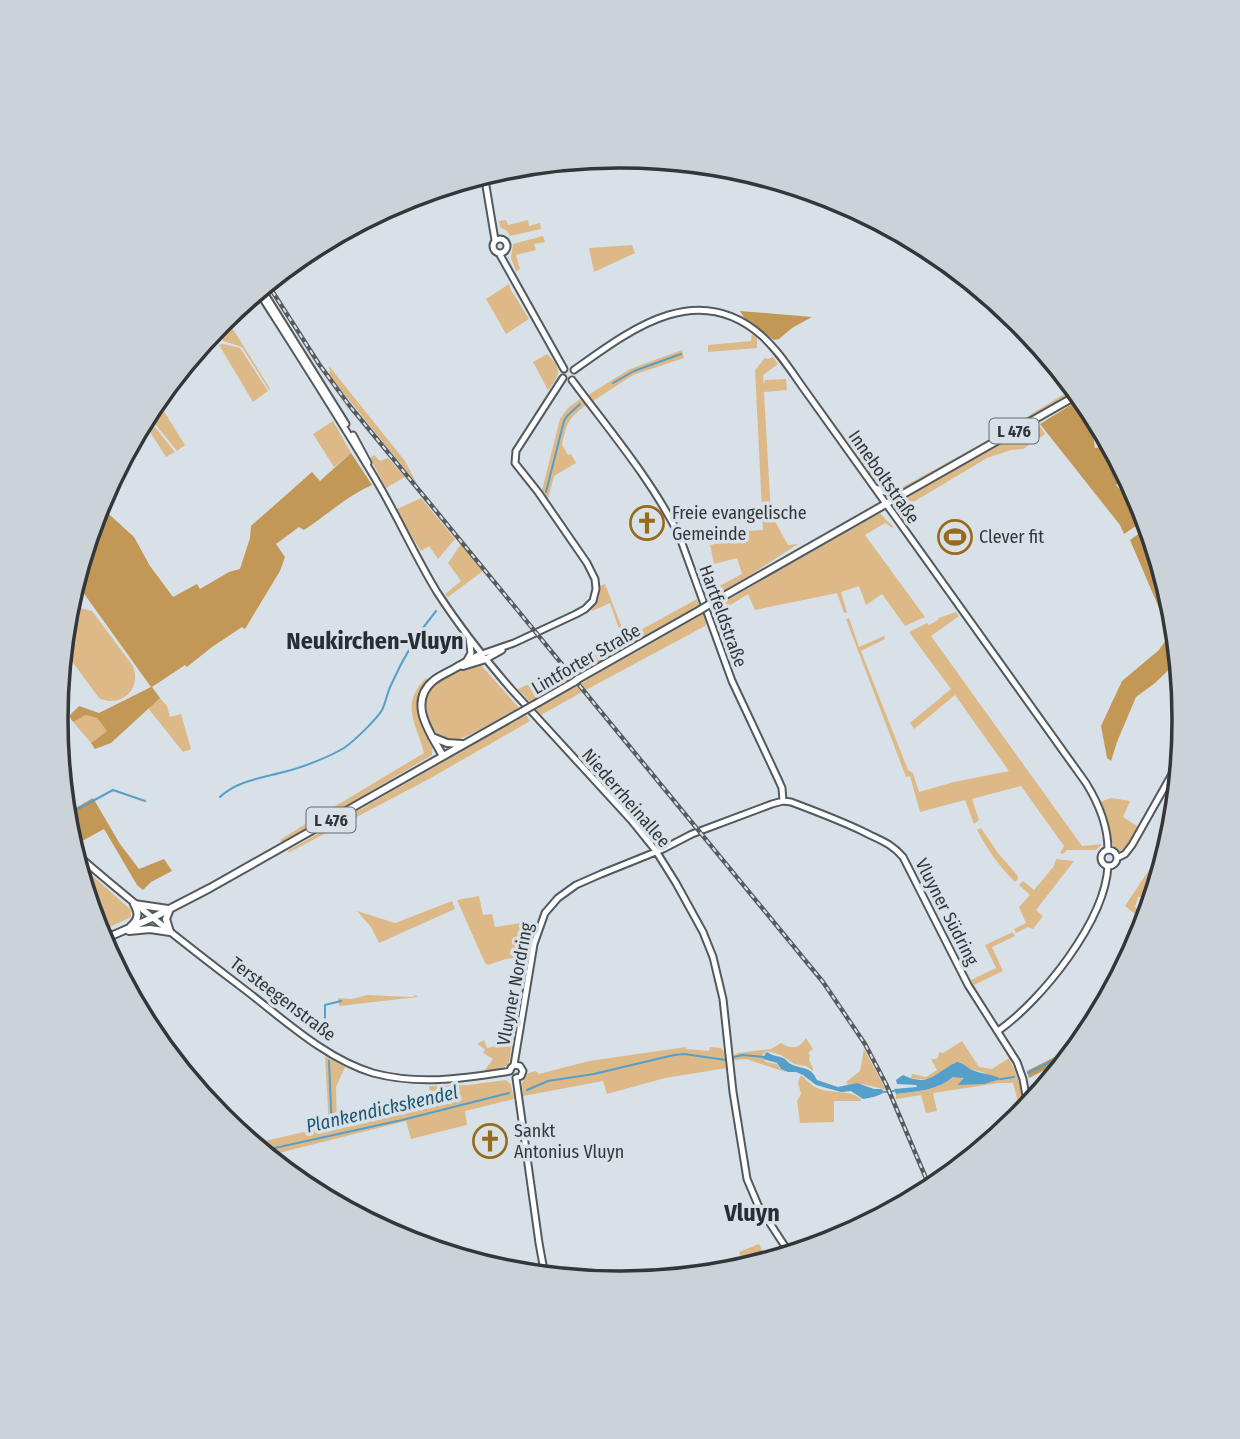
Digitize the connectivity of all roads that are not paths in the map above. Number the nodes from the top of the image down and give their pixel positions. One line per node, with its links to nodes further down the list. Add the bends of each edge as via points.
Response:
1 (486, 185): 2 (street)
2 (497, 239): 3 (street, via 493,248); 3 (street, via 507,243)
3 (502, 252): 5 (street)
4 (264, 298): 13 (street, Niederrheinallee, via 375,479 437,592)
5 (564, 369): 6 (street); 7 (street)
6 (574, 370): 8 (street); 10 (street, Inneboltstraße, via 663,316 696,311 734,317 773,347)
7 (563, 378): 8 (street); 14 (street, via 514,459 587,564 595,579 593,601)
8 (572, 380): 21 (street, Hartfeldstraße, via 669,517 732,681 782,788)
9 (1069, 399): 11 (main road, Lintforter Straße / L 476)
10 (877, 489): 11 (main road); 12 (street, Inneboltstraße)
11 (903, 493): 12 (main road, Lintforter Straße / L 476)
12 (886, 503): 18 (main road, Lintforter Straße / L 476, bridge); 22 (street, Inneboltstraße, via 1086,783 1102,814)
13 (468, 635): 14 (street, Niederrheinallee); 15 (street, via 471,653)
14 (484, 657): 15 (main road); 16 (main road); 23 (street, Niederrheinallee)
15 (465, 662): 16 (main road)
16 (458, 667): 17 (main road, via 424,690 421,709)
17 (432, 737): 18 (main road); 19 (main road)
18 (464, 744): 19 (main road, Lintforter Straße / L 476)
19 (443, 756): 28 (main road, Lintforter Straße / L 476)
20 (1168, 781): 24 (street, via 1132,845)
21 (783, 801): 23 (street); 33 (street, Vluyner Südring, via 845,822 897,849 968,985)
22 (1108, 850): 24 (street); 26 (street, via 1101,858)
23 (656, 851): 34 (street, Vluyner Nordring, via 576,885 545,913 534,944); 38 (street, Niederrheinallee, via 713,957 723,999 747,1179)
24 (1117, 858): 26 (street)
25 (88, 864): 27 (street, Tersteegenstraße)
26 (1108, 866): 33 (street, via 1100,901 1074,949 1028,1007)
27 (134, 904): 28 (main road); 29 (street, Tersteegenstraße); 30 (main road, via 137,918)
28 (170, 909): 29 (main road, Lintforter Straße / L 476); 31 (main road, via 166,919)
29 (152, 918): 30 (main road, Lintforter Straße / L 476); 31 (street, Tersteegenstraße)
30 (124, 932): 31 (main road); 32 (main road, Lintforter Straße / L 476)
31 (170, 932): 35 (street, Tersteegenstraße, via 307,1038 350,1064 420,1081)
32 (112, 936)
33 (998, 1031): 37 (street, Vluyner Südring, via 1021,1071)
34 (514, 1065): 35 (street); 36 (street, via 523,1071)
35 (510, 1071): 36 (street)
36 (516, 1078): 39 (street)
37 (1026, 1092)
38 (785, 1246)
39 (543, 1266)

